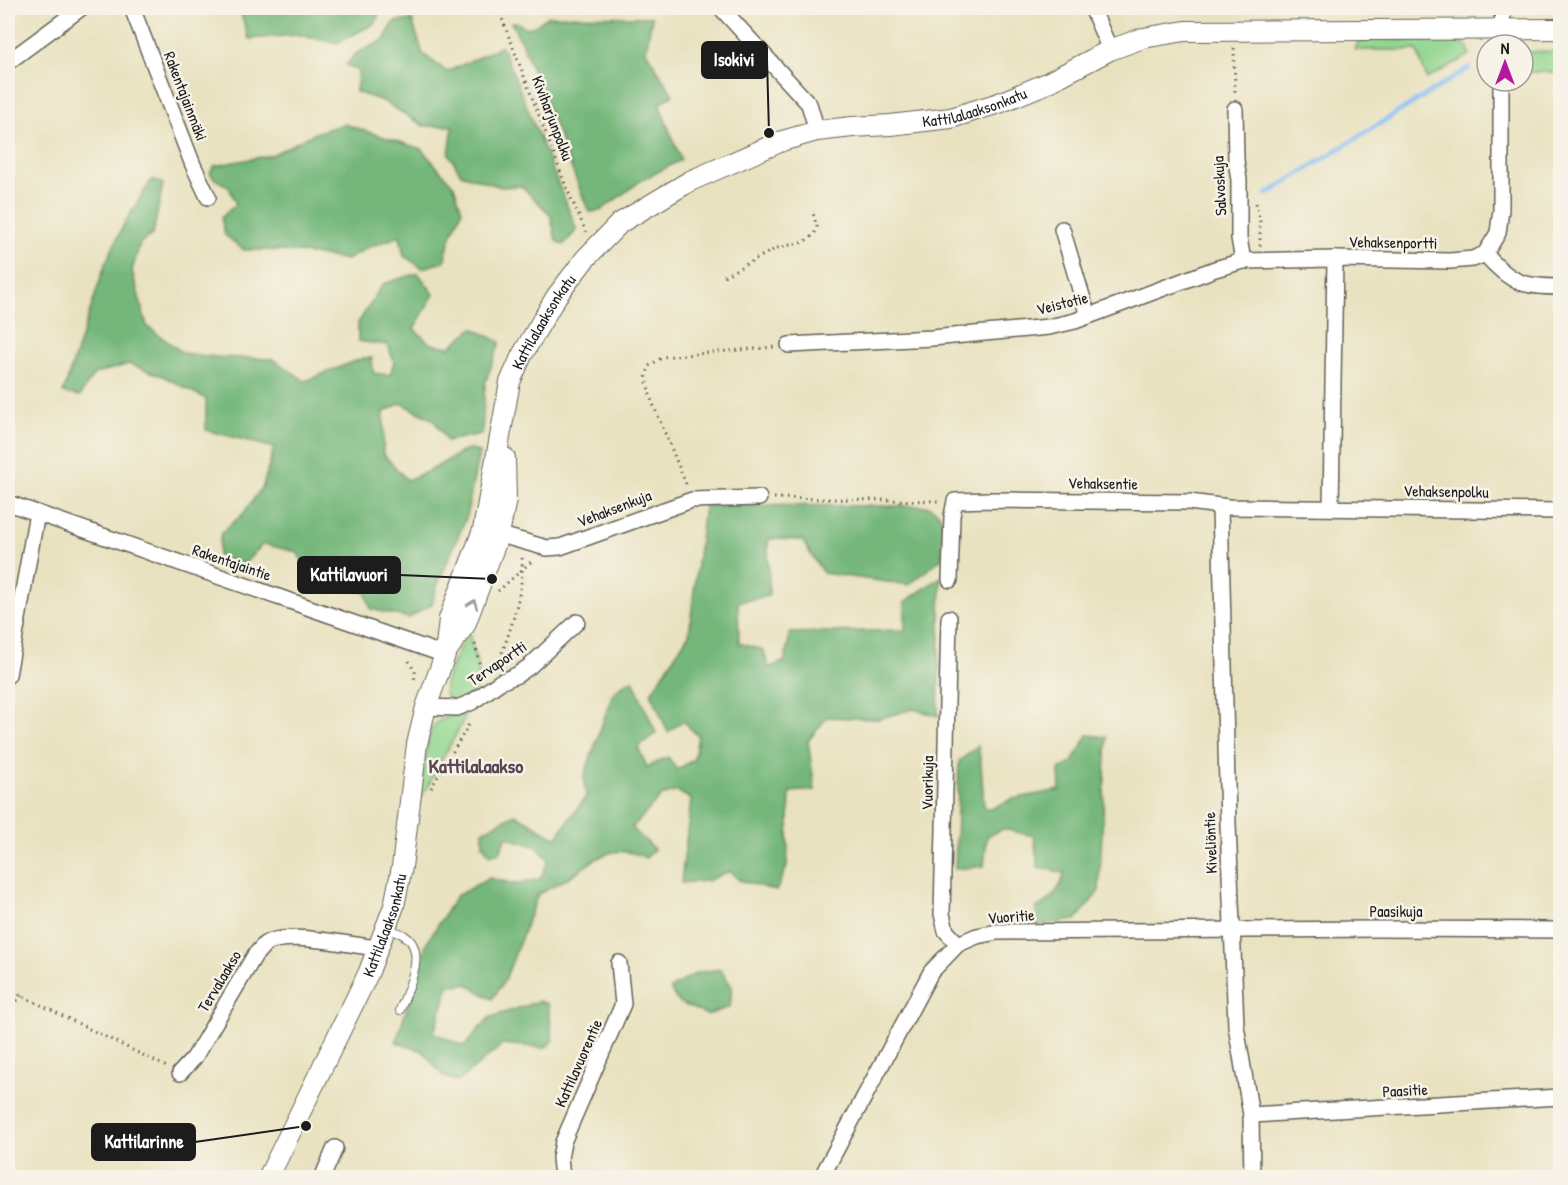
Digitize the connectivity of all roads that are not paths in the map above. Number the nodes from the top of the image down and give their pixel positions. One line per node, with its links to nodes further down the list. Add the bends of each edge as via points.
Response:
1 (81, 8): 11 (street)
2 (132, 8): 15 (street, Rakentajainmäki)
3 (721, 8): 14 (street, via 809,104)
4 (1092, 8): 10 (street)
5 (1503, 8): 7 (street)
6 (1560, 29): 8 (street, Kattilalaaksonkatu)
7 (1502, 33)
8 (1531, 33)
9 (1475, 36): 10 (street, Kattilalaaksonkatu, via 1185,31 1143,38)
10 (1110, 50): 14 (street, Kattilalaaksonkatu, via 1045,84 951,118)
11 (9, 58)
12 (1501, 93): 17 (street, via 1501,210 1498,233)
13 (1235, 109): 19 (street, Salvoskuja)
14 (817, 131): 29 (street, Kattilalaaksonkatu, via 782,141 690,181 620,223 585,259 556,297 510,382 504,411 506,499)
15 (208, 197)
16 (1062, 229): 21 (street)
17 (1485, 254): 18 (street, Vehaksenportti, via 1450,261); 20 (street, via 1503,274 1519,283)
18 (1335, 259): 19 (street, Veistotie); 26 (street, Vehaksenportti)
19 (1243, 261): 21 (street, Veistotie)
20 (1560, 287)
21 (1089, 316): 22 (street, Veistotie, via 1049,327)
22 (789, 345)
23 (759, 498): 29 (street, Vehaksenkuja, via 692,500 560,547 547,548)
24 (8, 503): 28 (street, Rakentajaintie)
25 (1220, 506): 26 (street, Vehaksentie); 30 (street, Vehaksentie, via 1189,502 955,501); 37 (street, Kiveliöntie)
26 (1331, 507): 27 (street, Vehaksenpolku)
27 (1560, 511)
28 (37, 513): 33 (street, Rakentajaintie); 34 (street)
29 (491, 532): 33 (street, Kattilalaaksonkatu, via 465,626)
30 (950, 580)
31 (949, 618): 39 (street, Vuorikuja, via 942,914 946,931)
32 (577, 622): 35 (street, Tervaportti, via 530,666 464,707)
33 (445, 655): 35 (street, Kattilalaaksonkatu)
34 (8, 675)
35 (426, 707): 36 (street, Kattilalaaksonkatu, via 417,744 402,867)
36 (386, 928): 40 (street, Kattilalaaksonkatu); 42 (lane, via 406,936 417,961)
37 (1231, 930): 38 (street, Paasikuja); 39 (street, Vuoritie, via 997,932); 45 (street, Kiveliöntie, via 1236,1026)
38 (1560, 930)
39 (958, 944): 50 (street, Vuoritie, via 931,972)
40 (379, 948): 43 (street, Tervalaakso, via 292,939 266,944 255,955 195,1058); 47 (street, Kattilalaaksonkatu)
41 (619, 963): 49 (street, Kattilavuorentie, via 623,1004 562,1142)
42 (400, 1010)
43 (180, 1073)
44 (1560, 1097): 45 (street, Paasitie)
45 (1251, 1115): 51 (street, Kiveliöntie)
46 (335, 1148): 48 (street)
47 (268, 1178)
48 (322, 1178)
49 (562, 1178)
50 (821, 1178)
51 (1252, 1178)

